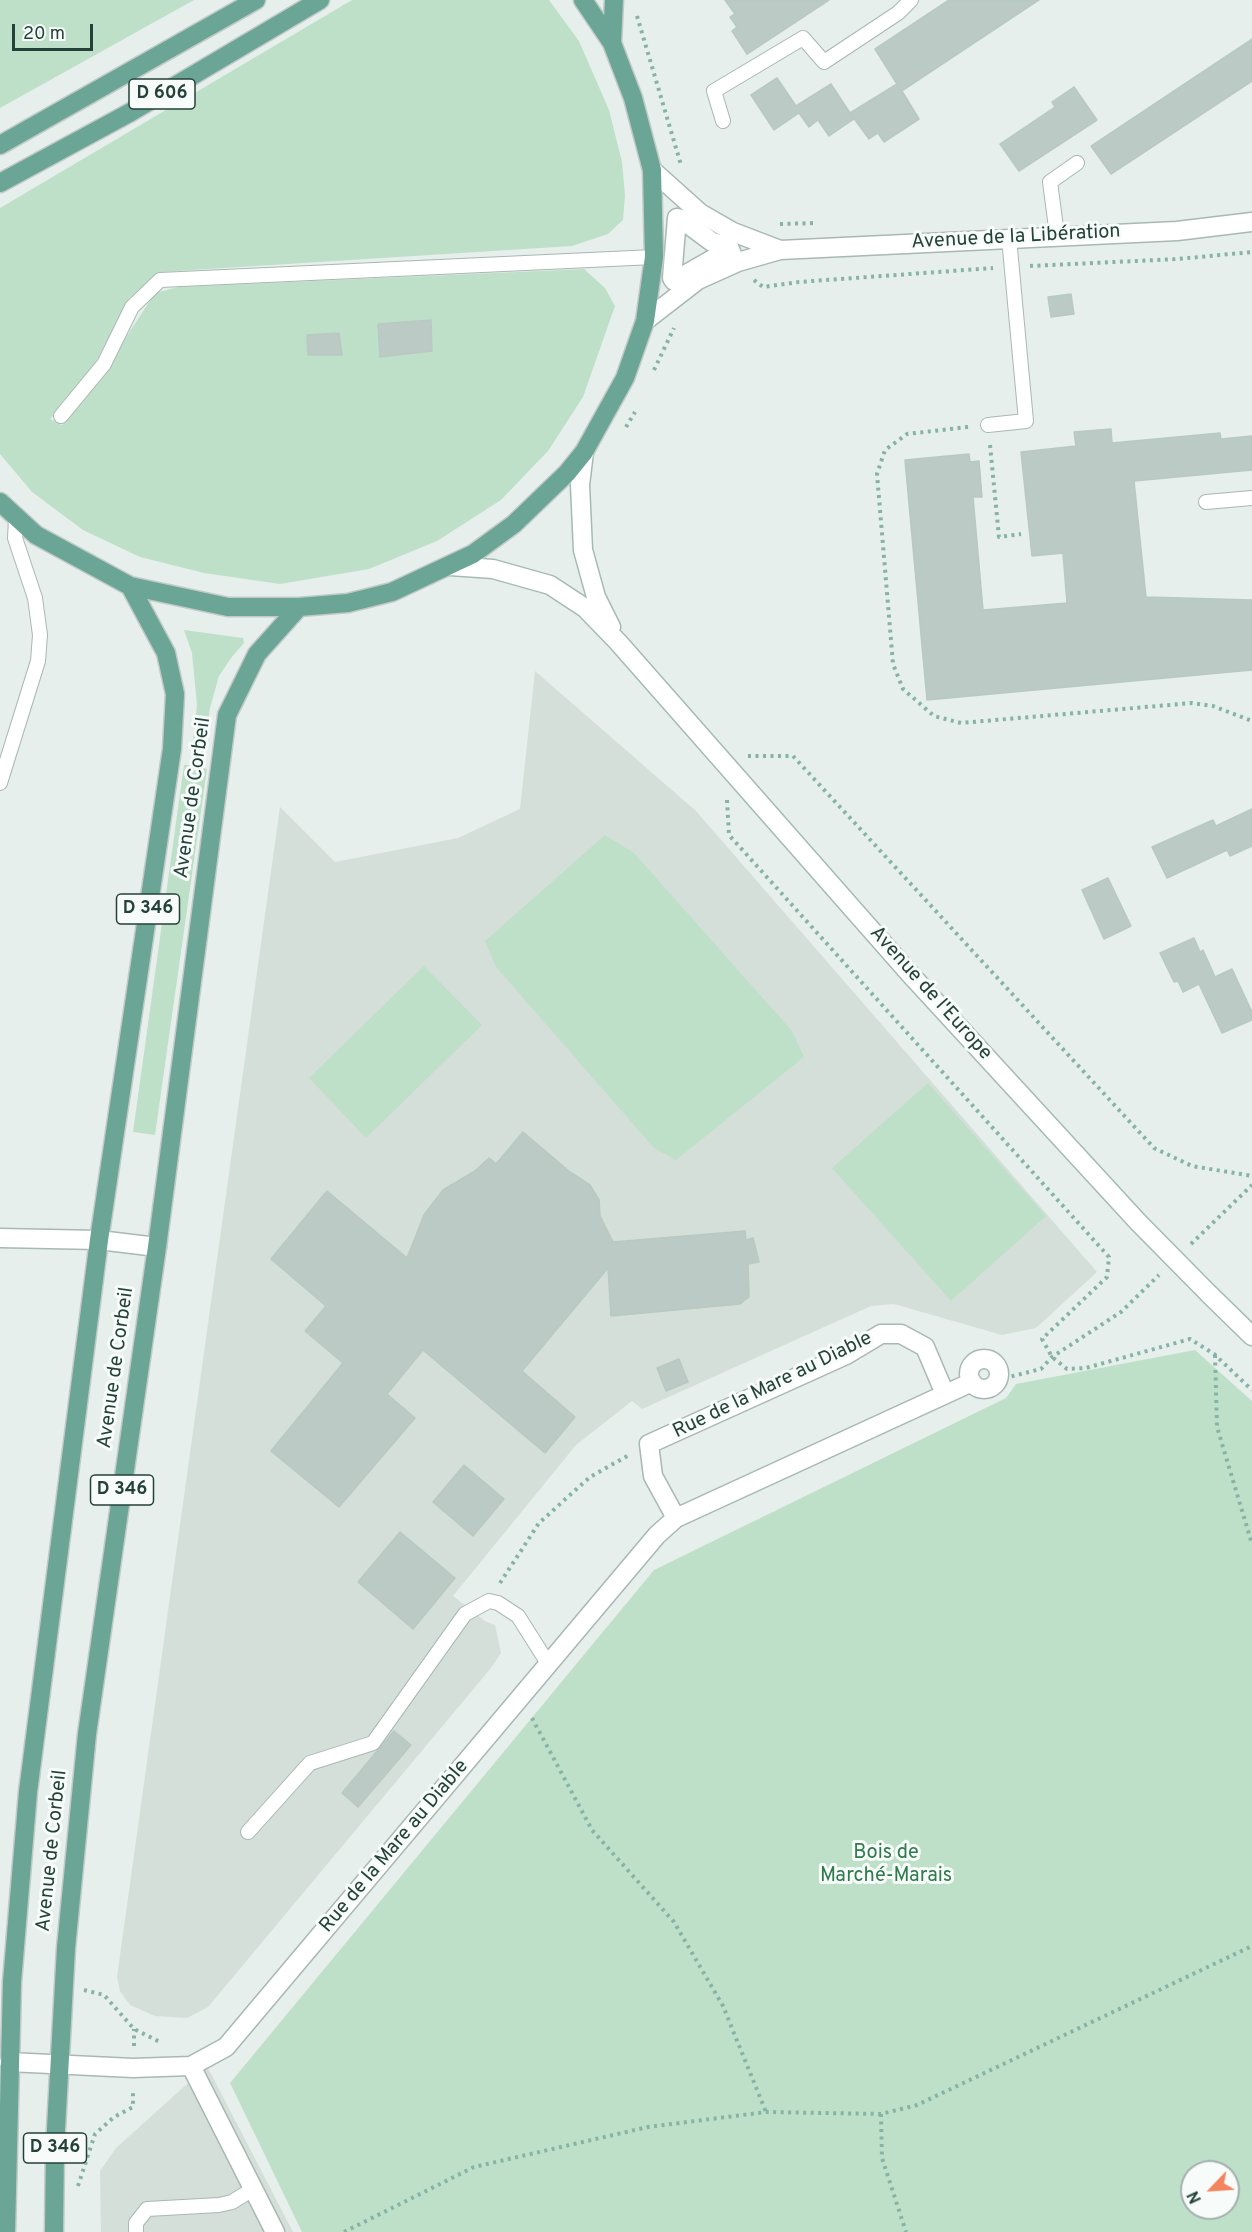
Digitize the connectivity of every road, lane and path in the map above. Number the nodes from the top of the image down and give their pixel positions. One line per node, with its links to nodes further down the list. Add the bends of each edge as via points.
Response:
1 (256, 0): 9 (main road, D 606)
2 (320, 0): 13 (main road, D 606, via 131,112)
3 (583, 0): 7 (main road)
4 (614, 0): 7 (main road)
5 (910, 0): 8 (lane, via 898,13 824,62 802,38 714,91)
6 (636, 14): 12 (path)
7 (612, 43): 11 (main road, via 633,98)
8 (723, 121)
9 (0, 145)
10 (1077, 163): 17 (lane, via 1050,182)
11 (652, 170): 19 (street, Avenue de la Libération, via 699,213 733,232); 21 (main road)
12 (684, 171)
13 (0, 183)
14 (1252, 222): 17 (street, Avenue de la Libération, via 1178,231)
15 (824, 223): 16 (path)
16 (777, 224)
17 (1058, 235): 18 (street, Avenue de la Libération)
18 (1009, 238): 19 (street, Avenue de la Libération); 22 (lane)
19 (780, 250): 24 (street, Avenue de la Libération, via 738,262 698,280)
20 (1252, 252): 22 (path)
21 (654, 257): 24 (main road); 28 (lane, via 160,280 132,307 104,364)
22 (1013, 267): 23 (path, via 763,287); 29 (lane, via 1026,421)
23 (747, 274)
24 (645, 321): 31 (main road, via 625,378)
25 (677, 321): 26 (path)
26 (651, 377)
27 (636, 409): 30 (path)
28 (61, 416)
29 (988, 425): 36 (path, via 999,537); 41 (path, via 908,434 885,450 877,474 893,664 903,689 934,716 960,723 1192,703 1213,706)
30 (620, 437)
31 (584, 452): 37 (main road, via 514,524); 40 (street, Avenue de l'Europe, via 580,485 583,550 596,597)
32 (1252, 498): 34 (lane)
33 (0, 502): 35 (main road)
34 (1206, 502)
35 (16, 519): 38 (main road, via 36,535); 43 (lane, via 15,538 35,598 40,635 38,661)
36 (1021, 534)
37 (450, 566): 39 (main road, via 393,592 348,603); 40 (street, Avenue de l'Europe, via 493,569 550,585 585,608)
38 (130, 586): 39 (main road, via 228,607); 48 (main road, D 346, via 166,653 175,694 172,748)
39 (299, 607): 49 (main road, Avenue de Corbeil / D 346, via 257,654 227,715)
40 (618, 642): 52 (street, Avenue de l'Europe, bridge, via 910,974 1138,1222)
41 (1252, 721)
42 (740, 756): 45 (path, via 793,756 1154,1148 1192,1166)
43 (0, 783)
44 (727, 800): 54 (path, via 729,835 1109,1257 1107,1277 1042,1339)
45 (1252, 1176)
46 (1252, 1185): 50 (path)
47 (0, 1238): 48 (street)
48 (99, 1240): 49 (street); 69 (main road, D 346, via 28,1792)
49 (157, 1247): 70 (main road, Avenue de Corbeil / D 346, via 87,1734 66,1948)
50 (1186, 1248)
51 (1162, 1272): 54 (path, via 1121,1312)
52 (1252, 1336)
53 (1215, 1354): 54 (path, via 1190,1339 1086,1368 1067,1369); 57 (path); 61 (path, via 1217,1427)
54 (1052, 1357): 55 (path, via 1041,1369)
55 (997, 1380): 56 (street, Rue de la Mare au Diable, via 987,1388); 56 (street, via 995,1365 982,1359 970,1368)
56 (972, 1382): 58 (street, Rue de la Mare au Diable)
57 (1252, 1390)
58 (945, 1394): 59 (street, Rue de la Mare au Diable, via 925,1347 901,1334 881,1334 846,1355); 60 (street, Rue de la Mare au Diable)
59 (649, 1444): 60 (street, Rue de la Mare au Diable, via 653,1476); 62 (path, via 590,1477 539,1523)
60 (676, 1518): 63 (street, Rue de la Mare au Diable, via 657,1535)
61 (1252, 1544)
62 (489, 1601): 63 (lane, via 518,1616); 65 (lane, via 465,1614 374,1743 310,1763)
63 (549, 1665): 64 (street, Rue de la Mare au Diable)
64 (522, 1697): 71 (street, Rue de la Mare au Diable, via 226,2047); 73 (path, via 592,1830 674,1922 723,2006)
65 (248, 1832)
66 (1252, 1946): 74 (path, via 949,2092)
67 (88, 1990): 68 (path, via 104,1995)
68 (134, 2029)
69 (9, 2062): 70 (street, Rue de la Mare au Diable); 77 (main road, D 346)
70 (60, 2065): 71 (street, Rue de la Mare au Diable); 78 (main road, Avenue de Corbeil / D 346)
71 (192, 2066): 76 (street)
72 (133, 2108): 75 (path, via 114,2117 95,2134)
73 (766, 2112): 74 (path); 81 (path, via 648,2127 474,2167)
74 (881, 2114): 82 (path, via 882,2158)
75 (77, 2189)
76 (253, 2189): 79 (lane, via 219,2205 147,2209 136,2223); 80 (street)
77 (6, 2232)
78 (54, 2232)
79 (136, 2232)
80 (275, 2232)
81 (344, 2232)
82 (906, 2232)

